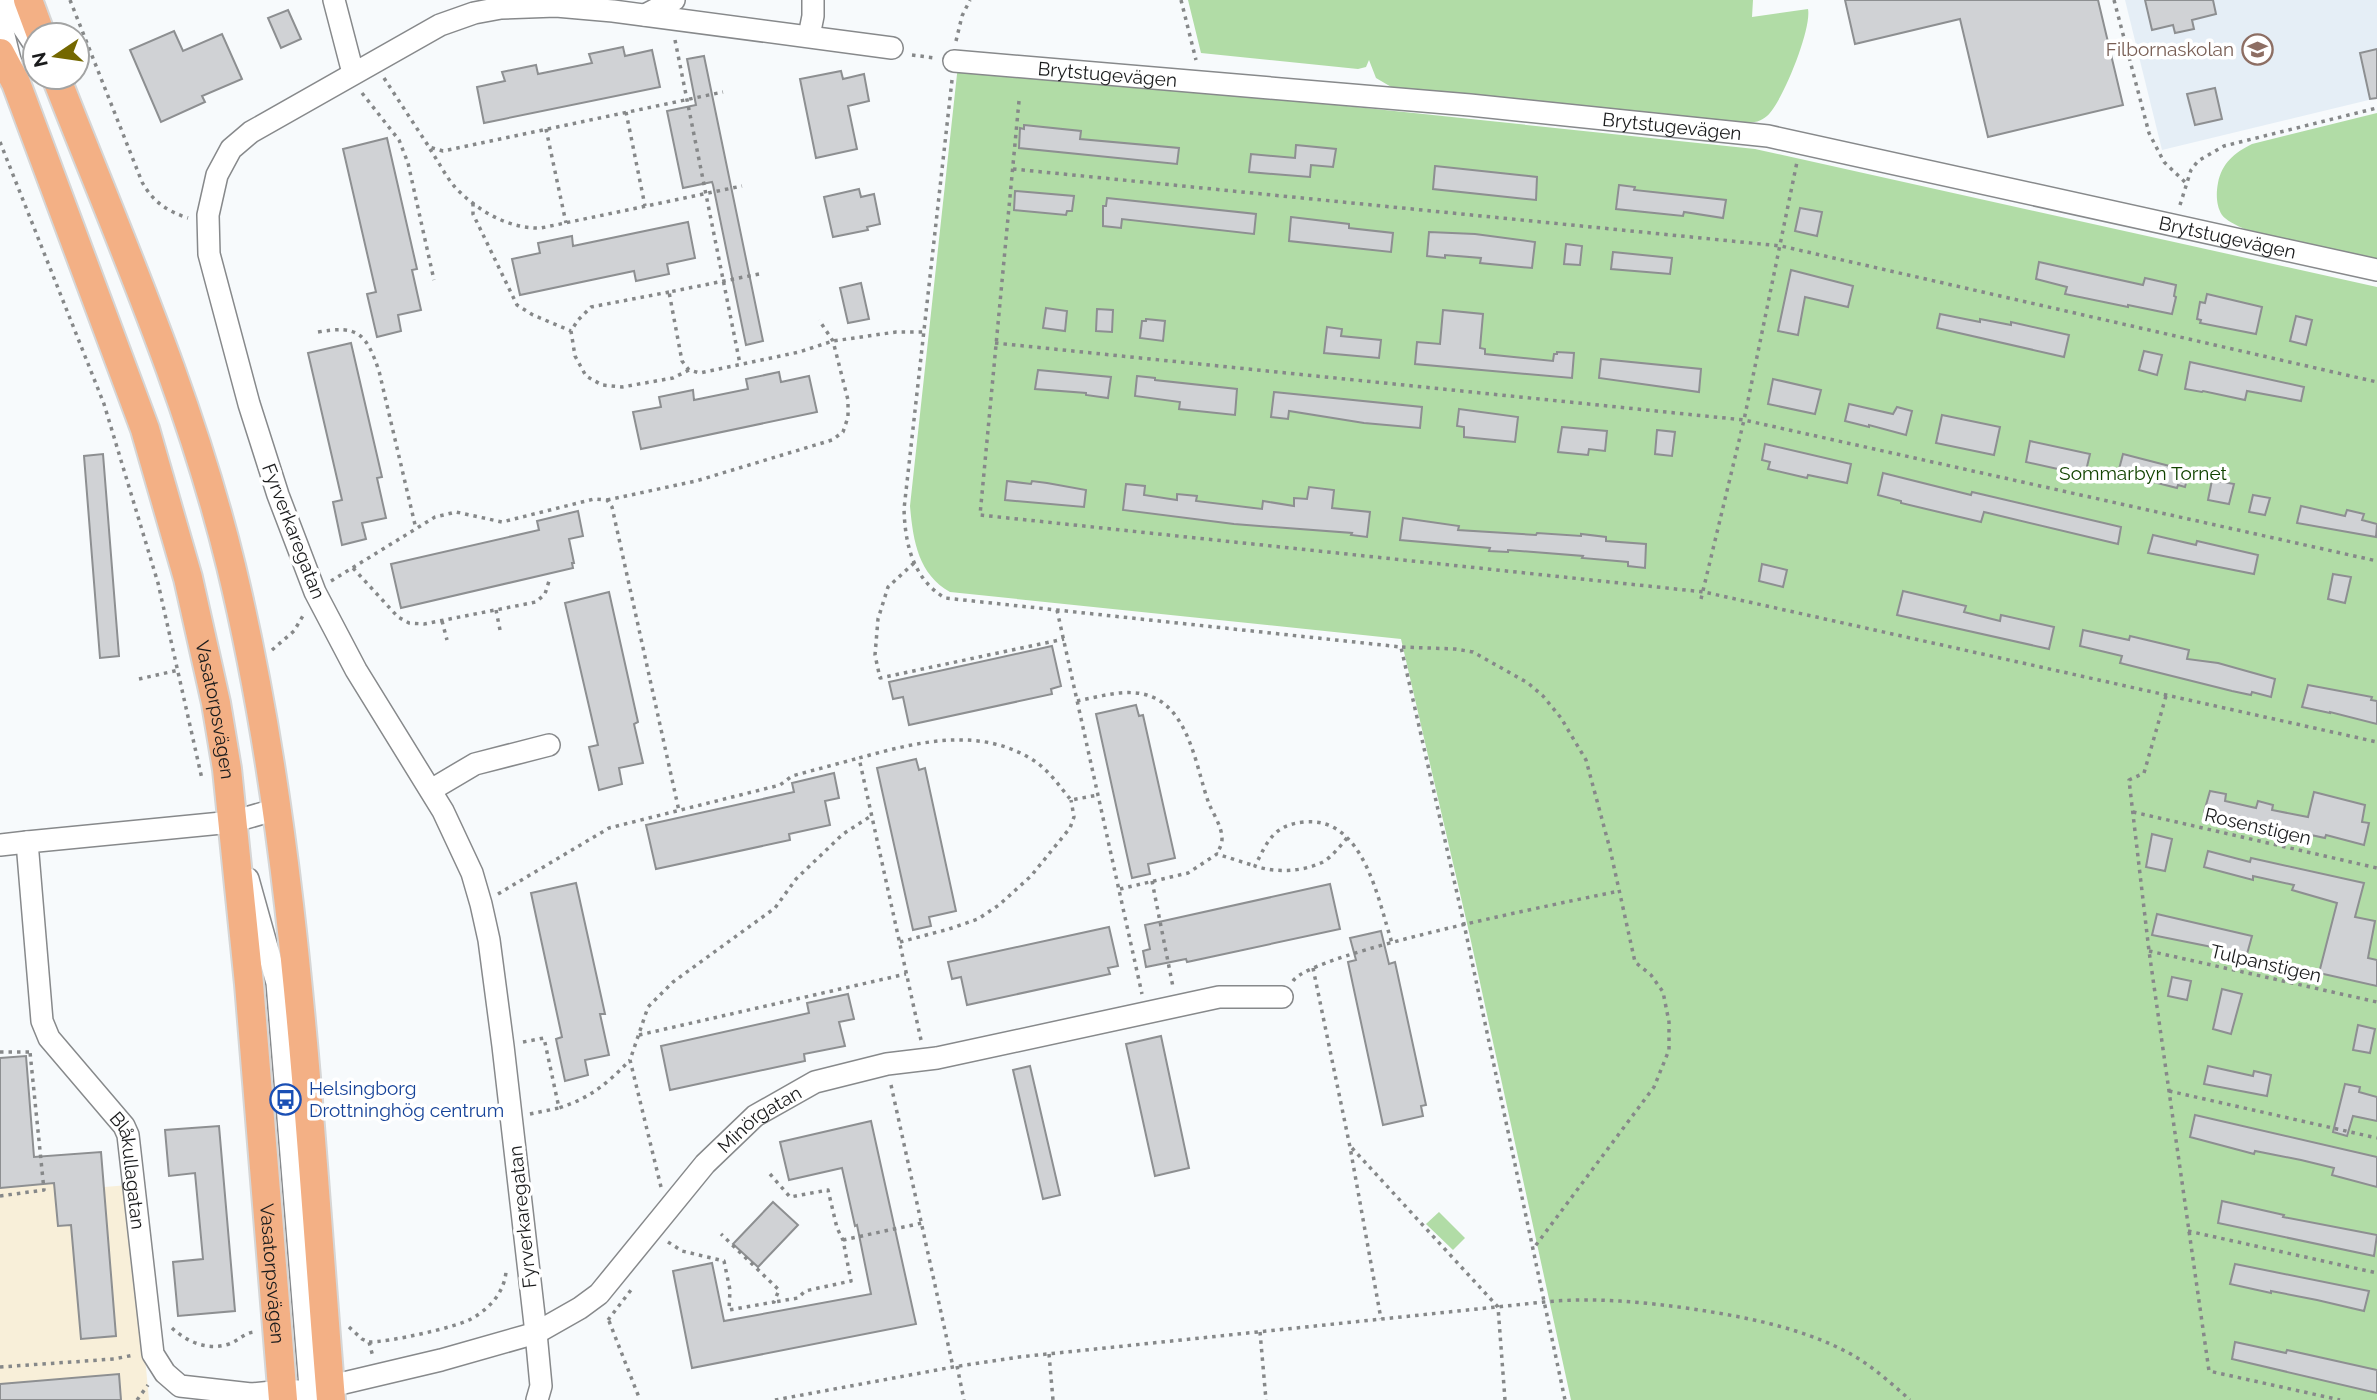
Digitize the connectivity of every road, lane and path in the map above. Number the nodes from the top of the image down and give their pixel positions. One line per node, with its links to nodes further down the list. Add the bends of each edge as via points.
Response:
1 (5, 0): 13 (street)
2 (29, 0): 12 (main road)
3 (70, 0): 39 (path, via 147,191 172,212)
4 (334, 0): 19 (street)
5 (813, 0): 14 (street)
6 (970, 0): 17 (path, via 956,38)
7 (1181, 0): 21 (path)
8 (2114, 0): 33 (path, via 2149,134 2164,162)
9 (614, 5): 10 (street, Fyrverkaregatan, via 645,15); 18 (street, Fyrverkaregatan, via 519,6 474,13 440,25)
10 (675, 10): 14 (street, Fyrverkaregatan); 24 (path, via 675,43)
11 (0, 19): 20 (street)
12 (36, 21)
13 (21, 24)
14 (809, 36): 15 (street, Fyrverkaregatan)
15 (892, 48): 17 (path, via 894,52)
16 (0, 52): 20 (main road, Vasatorpsvägen)
17 (954, 61): 21 (street, Brytstugevägen); 50 (path)
18 (374, 62): 19 (street, Fyrverkaregatan); 31 (path)
19 (351, 74): 39 (street, Fyrverkaregatan, via 236,143 217,175); 44 (path, via 399,140)
20 (16, 83): 86 (main road, Vasatorpsvägen, via 127,378 172,513 213,690)
21 (1202, 83): 30 (street, Brytstugevägen, via 1470,105)
22 (61, 91): 82 (main road, via 162,347 214,503 258,695)
23 (723, 92): 24 (path)
24 (686, 99): 27 (path); 35 (path)
25 (1019, 101): 32 (path)
26 (2377, 108): 33 (path, via 2224,146 2198,161)
27 (626, 112): 28 (path); 37 (path)
28 (546, 129): 31 (path, via 443,151); 38 (path)
29 (0, 142): 78 (path, via 104,404 158,583)
30 (1801, 143): 40 (street, Brytstugevägen); 41 (path)
31 (429, 147): 36 (path)
32 (1013, 169): 41 (path); 52 (path)
33 (2186, 183): 40 (path)
34 (741, 186): 35 (path)
35 (705, 194): 37 (path); 45 (path)
36 (472, 203): 38 (path, via 523,228); 48 (path, via 473,214 517,305)
37 (645, 206): 38 (path)
38 (566, 223)
39 (207, 224): 63 (street, Fyrverkaregatan, via 215,282 249,404)
40 (2174, 226): 42 (street, Brytstugevägen)
41 (1781, 246): 55 (path); 56 (path)
42 (2377, 270)
43 (759, 274): 45 (path)
44 (435, 280)
45 (723, 281): 46 (path); 53 (path)
46 (669, 292): 48 (path, via 591,307); 54 (path, via 682,361)
47 (819, 320): 51 (path)
48 (571, 331): 54 (path, via 575,356 586,376 602,385 622,387 673,378)
49 (318, 332): 58 (path, via 343,328 360,335 372,350)
50 (924, 332): 51 (path); 60 (path, via 904,509)
51 (833, 341): 53 (path); 57 (path, via 848,417 843,432 832,440 696,481)
52 (995, 343): 56 (path); 64 (path, via 980,515)
53 (740, 364): 54 (path, via 700,373)
54 (689, 370)
55 (2377, 382)
56 (1744, 420): 59 (path); 64 (path)
57 (607, 500): 58 (path, via 594,499 502,522 456,513 435,517); 83 (path)
58 (416, 529): 61 (path)
59 (2377, 561)
60 (914, 564): 67 (path, via 926,583 945,598); 70 (path, via 888,587 878,619 875,654 880,678)
61 (353, 568): 63 (path); 68 (path, via 398,617 409,623)
62 (549, 582): 66 (path, via 536,602)
63 (315, 592): 79 (street, Fyrverkaregatan, via 356,670)
64 (1703, 592): 65 (path); 73 (path)
65 (1701, 599)
66 (496, 610): 68 (path); 69 (path)
67 (1057, 610): 70 (path); 72 (path)
68 (442, 621): 71 (path)
69 (500, 630)
70 (1064, 639): 74 (path)
71 (447, 640)
72 (1401, 647): 95 (path, via 1472,652 1543,696 1586,761); 97 (path)
73 (2166, 695): 75 (path); 84 (path, via 2144,774 2129,780)
74 (1077, 701): 80 (path); 90 (path, via 1142,693 1173,713 1192,749 1221,830 1223,842)
75 (2377, 742)
76 (549, 745): 79 (street, via 475,764)
77 (859, 758): 81 (path, via 942,739 980,741 1010,748 1036,762); 83 (path, via 792,776 780,785); 85 (path)
78 (202, 780)
79 (431, 790): 96 (street, Fyrverkaregatan, via 463,853)
80 (1098, 795): 81 (path); 94 (path)
81 (1071, 800): 98 (path, via 1074,817 1070,828 1031,876 999,905 978,919)
82 (277, 809): 86 (street); 103 (main road)
83 (679, 811): 96 (path, via 609,828)
84 (2133, 813): 92 (path, Rosenstigen); 100 (path)
85 (872, 816): 98 (path); 108 (path, via 843,834 796,879 775,908 673,982 648,1007)
86 (232, 822): 88 (street); 113 (street, via 277,983); 147 (main road, Vasatorpsvägen)
87 (1347, 838): 91 (path, via 1322,862 1294,870); 91 (path, via 1318,821 1294,823 1276,830); 99 (path, via 1368,871)
88 (27, 842): 89 (street); 143 (street, Blåkullagatan, via 41,1021 49,1038 128,1135)
89 (0, 845)
90 (1217, 854): 91 (path); 93 (path, via 1188,873)
91 (1255, 866)
92 (2377, 868)
93 (1152, 881): 94 (path); 106 (path)
94 (1119, 889): 107 (path)
95 (1619, 891): 97 (path); 127 (path, via 1635,962 1663,992 1669,1050 1654,1087)
96 (481, 904): 109 (street, Fyrverkaregatan)
97 (1464, 924): 99 (path); 127 (path)
98 (900, 942): 102 (path)
99 (1392, 943): 101 (path)
100 (2149, 951): 105 (path, Tulpanstigen); 115 (path)
101 (1313, 968): 104 (path, via 1297,975); 119 (path)
102 (906, 974): 108 (path); 111 (path)
103 (297, 983): 113 (street); 148 (main road)
104 (1282, 997): 106 (street, Minörgatan, via 1219,997)
105 (2377, 1002)
106 (1177, 1006): 107 (street, Minörgatan)
107 (1146, 1013): 111 (street, Minörgatan)
108 (638, 1035): 112 (path)
109 (503, 1045): 116 (path, via 544,1038); 117 (street, Fyrverkaregatan)
110 (0, 1052): 121 (path, via 30,1052 44,1191)
111 (925, 1059): 122 (street, Minörgatan, via 832,1076 774,1103 705,1164)
112 (630, 1060): 116 (path, via 581,1101); 122 (path, via 658,1181)
113 (285, 1080): 148 (street)
114 (880, 1084): 123 (path, via 891,1082)
115 (2169, 1091): 118 (path); 124 (path)
116 (559, 1108): 117 (path)
117 (511, 1118): 141 (street, Fyrverkaregatan)
118 (2377, 1138)
119 (1350, 1147): 135 (path); 136 (path)
120 (770, 1174): 126 (path, via 790,1197 828,1190)
121 (0, 1196)
122 (669, 1208): 132 (street, Minörgatan)
123 (922, 1223): 126 (path); 145 (path)
124 (2188, 1231): 130 (path); 158 (path, via 2209,1371)
125 (721, 1234): 133 (path, via 779,1290)
126 (843, 1240): 133 (path, via 851,1281)
127 (1533, 1249): 134 (path)
128 (662, 1250): 133 (path, via 668,1241 682,1251 724,1261 729,1310)
129 (507, 1269): 142 (path, via 493,1303 470,1320)
130 (2377, 1273)
131 (635, 1286): 137 (path)
132 (599, 1294): 137 (path); 141 (street, Minörgatan)
133 (774, 1302)
134 (1544, 1302): 135 (path); 156 (path); 157 (path, via 1646,1303 1787,1328 1849,1353)
135 (1498, 1307): 136 (path); 155 (path)
136 (1381, 1319): 140 (path)
137 (608, 1320): 150 (path)
138 (168, 1322): 139 (path, via 189,1342 209,1346 228,1344)
139 (259, 1331)
140 (1260, 1332): 144 (path); 154 (path)
141 (536, 1333): 148 (street, Minörgatan); 149 (street, Fyrverkaregatan, via 541,1387)
142 (369, 1342)
143 (152, 1352): 146 (path); 147 (street, via 180,1386)
144 (1049, 1354): 145 (path); 153 (path)
145 (955, 1366): 151 (path); 152 (path)
146 (0, 1367)
147 (282, 1395): 148 (street)
148 (321, 1395)
149 (537, 1400)
150 (640, 1400)
151 (775, 1400)
152 (964, 1400)
153 (1053, 1400)
154 (1266, 1400)
155 (1505, 1400)
156 (1565, 1400)
157 (1910, 1400)
158 (2340, 1400)

